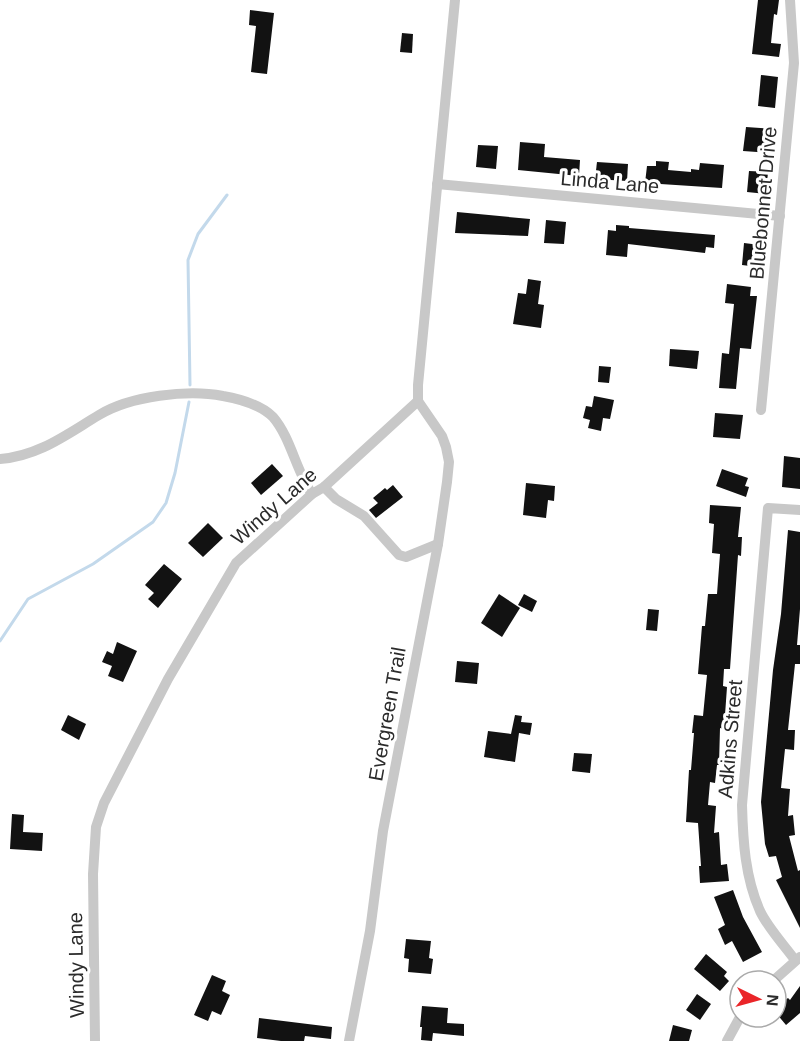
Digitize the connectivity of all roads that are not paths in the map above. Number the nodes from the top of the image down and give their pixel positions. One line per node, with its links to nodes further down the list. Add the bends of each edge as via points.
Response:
1 (455, 0): 3 (street)
2 (790, 0): 4 (street, Bluebonnet Drive, via 794,63)
3 (438, 184): 4 (street, Linda Lane); 5 (street)
4 (780, 216): 6 (street, Bluebonnet Drive)
5 (418, 401): 8 (street, Windy Lane); 11 (street, Evergreen Trail, via 442,436 449,462)
6 (761, 410)
7 (0, 459): 9 (street, via 53,443 128,402 167,394 206,393 244,400 273,418)
8 (324, 487): 9 (street, Windy Lane); 11 (street, via 364,516 399,555)
9 (312, 494): 14 (street, Windy Lane, via 236,563 168,680 104,803 96,826 93,874)
10 (800, 510): 12 (street, Adkins Street, via 768,508 742,805 743,850 761,912)
11 (438, 544): 15 (street, Evergreen Trail, via 383,831 370,931)
12 (798, 958): 13 (street)
13 (786, 969)
14 (95, 1041)
15 (349, 1041)

